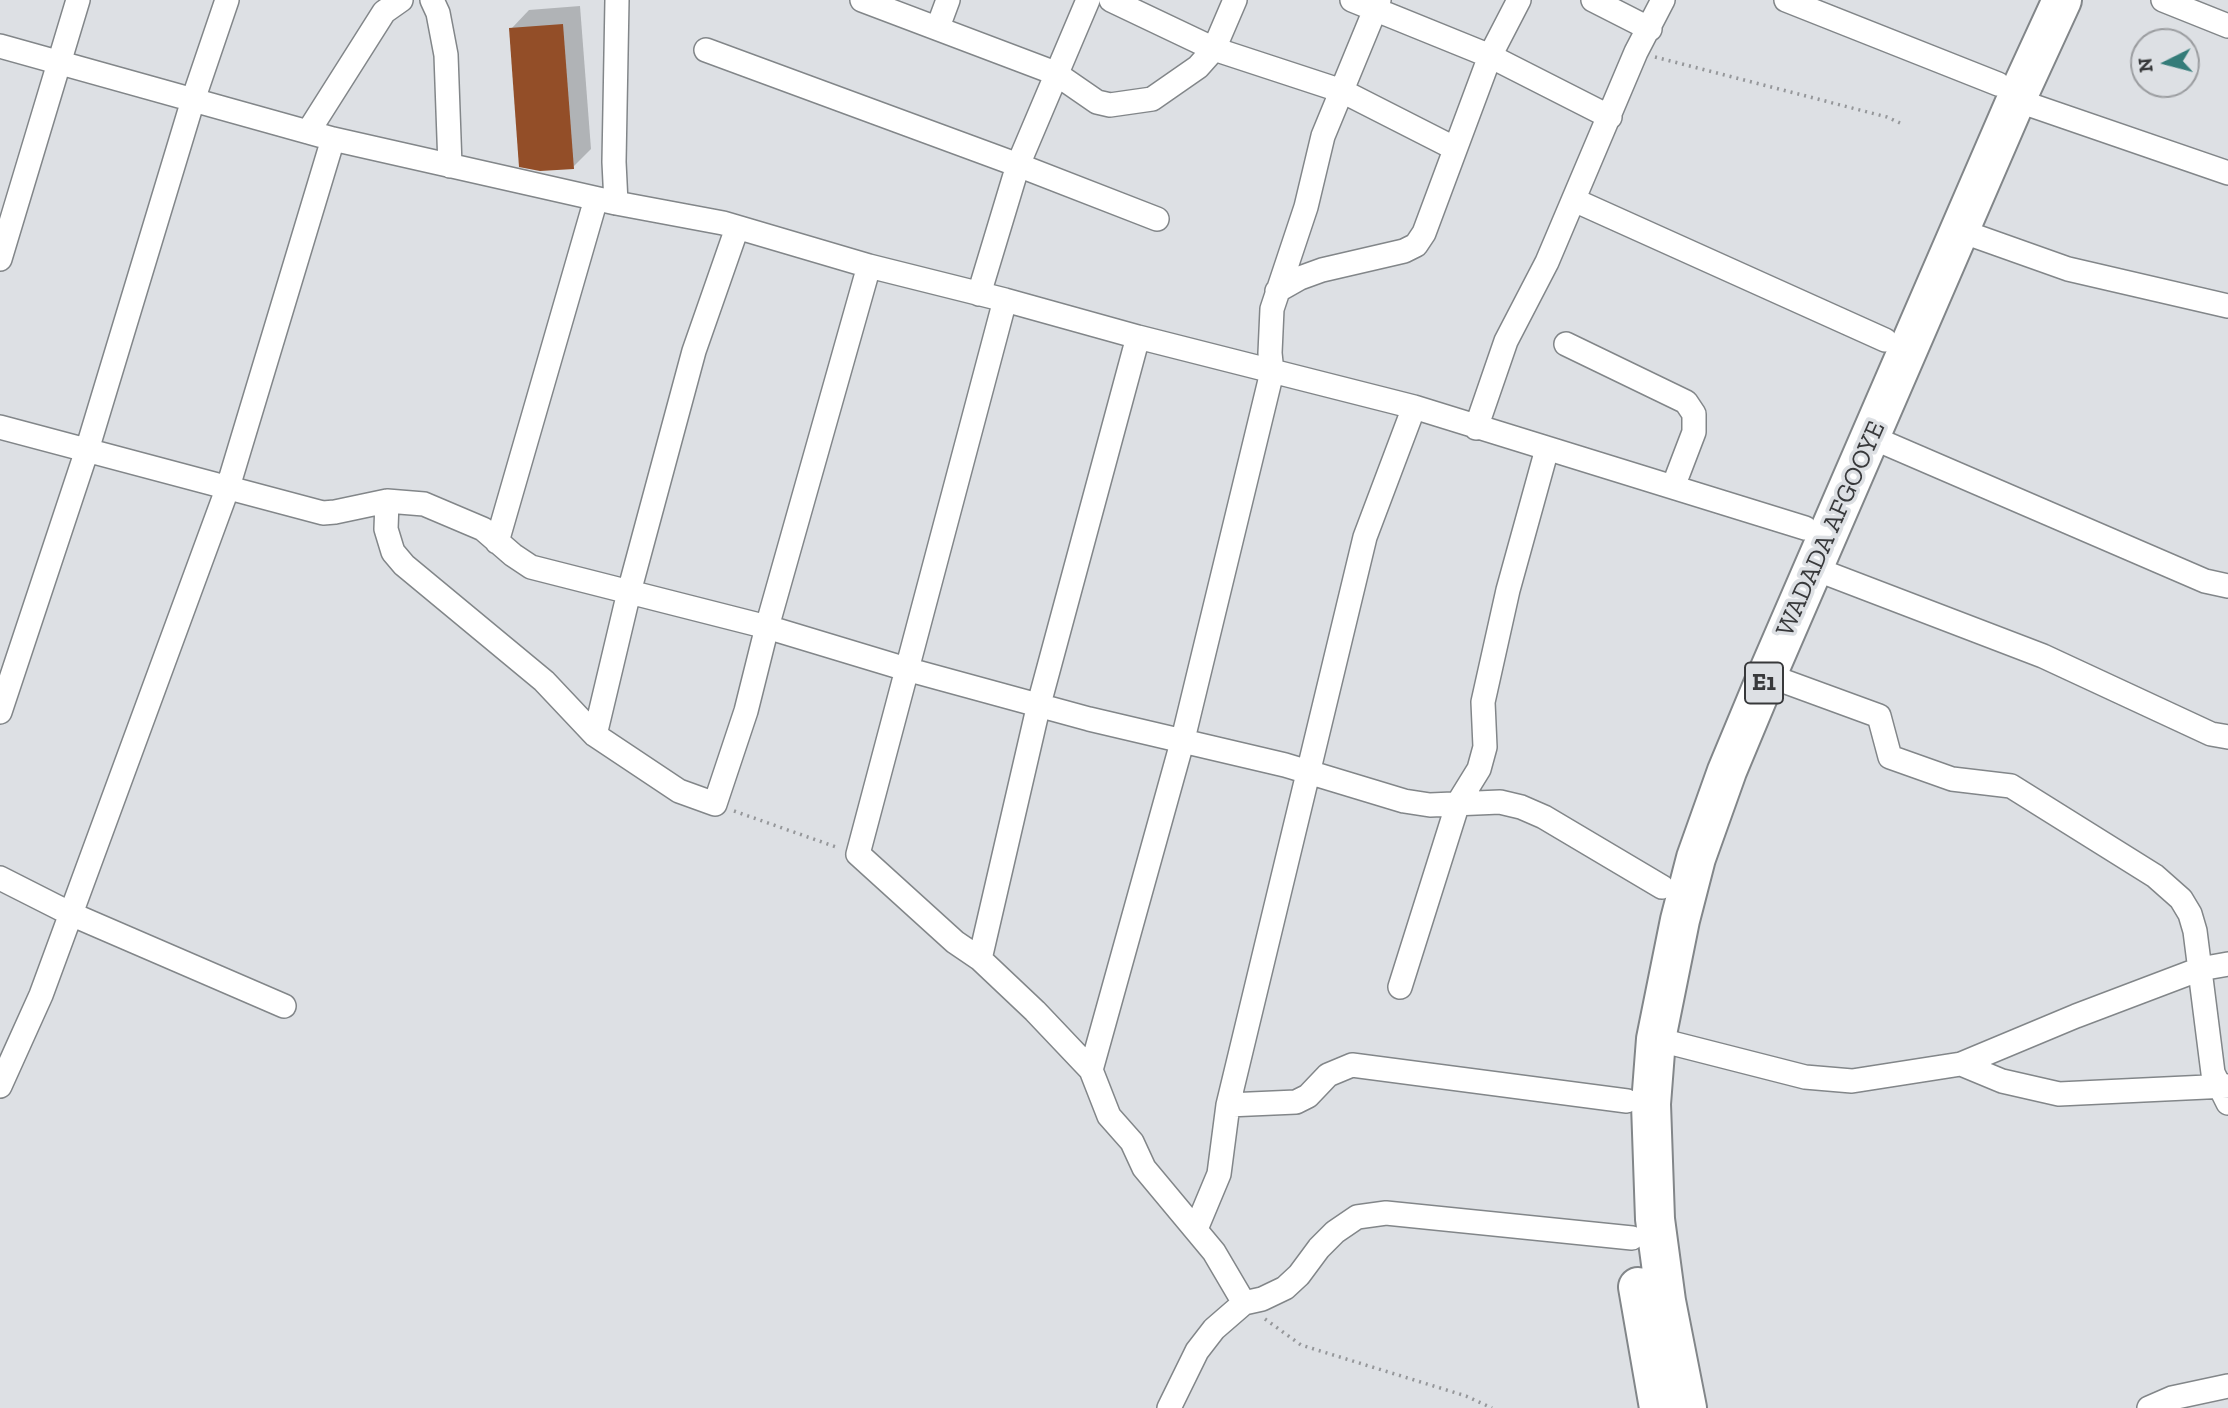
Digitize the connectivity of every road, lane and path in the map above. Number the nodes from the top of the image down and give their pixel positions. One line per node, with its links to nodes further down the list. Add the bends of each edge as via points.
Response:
1 (78, 0): 28 (street)
2 (227, 0): 32 (street)
3 (401, 0): 35 (street, via 384,12)
4 (432, 0): 39 (street, via 446,55)
5 (617, 0): 42 (street, via 614,162)
6 (862, 0): 21 (street)
7 (948, 0): 21 (street)
8 (1088, 0): 29 (street)
9 (1111, 0): 24 (street)
10 (1235, 0): 24 (street)
11 (1352, 0): 19 (street)
12 (1519, 0): 27 (street)
13 (1593, 0): 22 (street)
14 (1663, 0): 22 (street)
15 (1786, 0): 31 (street)
16 (2036, 0): 31 (highway, WADADA AFGOOYE / E1)
17 (2062, 0): 31 (highway, WADADA AFGOOYE / E1)
18 (2163, 0): 20 (street)
19 (1377, 5): 27 (street); 30 (street)
20 (2228, 26)
21 (937, 27): 29 (street)
22 (1650, 29): 26 (street)
23 (0, 46): 28 (street)
24 (1214, 49): 29 (street, via 1198,67 1152,99 1137,102 1097,102); 30 (street)
25 (706, 50): 38 (street)
26 (1636, 52): 33 (street); 34 (path)
27 (1490, 56): 33 (street); 37 (street)
28 (59, 62): 32 (street); 46 (street)
29 (1055, 73): 38 (street)
30 (1342, 91): 37 (street); 48 (street, via 1323,136 1306,207)
31 (2007, 92): 40 (street); 45 (highway, WADADA AFGOOYE / E1); 53 (highway, WADADA AFGOOYE / E1)
32 (193, 100): 35 (street); 61 (street)
33 (1610, 117): 41 (street)
34 (1900, 123)
35 (308, 132): 36 (street)
36 (333, 139): 39 (street); 62 (street)
37 (1454, 148): 48 (street, via 1416,245 1322,270)
38 (1018, 165): 43 (street); 49 (street)
39 (450, 166): 42 (street)
40 (2228, 173)
41 (1574, 200): 53 (street); 58 (street, via 1506,341)
42 (606, 201): 44 (street); 66 (street)
43 (1157, 219)
44 (737, 228): 47 (street); 69 (street, via 694,351)
45 (1961, 231): 51 (street, via 2068,269); 59 (highway, WADADA AFGOOYE / E1)
46 (0, 259)
47 (869, 266): 49 (street); 70 (street)
48 (1277, 291): 55 (street, via 1270,327)
49 (979, 294): 50 (street)
50 (1005, 300): 52 (street); 71 (street)
51 (2228, 306)
52 (1138, 337): 55 (street); 73 (street)
53 (1885, 340): 65 (highway, WADADA AFGOOYE / E1)
54 (1566, 344): 63 (street, via 1686,401 1694,414 1694,432)
55 (1272, 372): 56 (street); 77 (street)
56 (1414, 407): 58 (street); 78 (street, via 1365,537)
57 (0, 427): 61 (street)
58 (1476, 428): 60 (street)
59 (1871, 437): 67 (highway, WADADA AFGOOYE / E1); 68 (street, via 2205,581)
60 (1547, 449): 63 (street); 79 (street, via 1483,702 1485,747 1479,769)
61 (87, 450): 62 (street); 74 (street)
62 (228, 487): 64 (street, via 323,513); 84 (street)
63 (1673, 488): 65 (street)
64 (387, 501): 66 (street, via 438,509 483,529); 75 (street, via 386,529 398,559 544,681)
65 (1805, 528): 83 (highway, WADADA AFGOOYE / E1, via 1706,754)
66 (497, 542): 69 (street, via 531,567)
67 (1814, 568): 72 (highway, WADADA AFGOOYE / E1); 76 (street, via 2043,656 2211,734)
68 (2228, 586)
69 (629, 592): 70 (street); 75 (street)
70 (767, 626): 71 (street); 80 (street, via 746,712)
71 (906, 669): 73 (street); 81 (street)
72 (1767, 675): 87 (street, via 1879,716 1890,757 1952,779 2011,786 2155,876 2190,914); 90 (highway, WADADA AFGOOYE / E1, via 1696,858)
73 (1039, 704): 77 (street); 85 (street)
74 (0, 712)
75 (595, 735): 80 (street, via 678,791)
76 (2228, 737)
77 (1183, 739): 78 (street); 92 (street)
78 (1307, 772): 79 (street, via 1404,802); 96 (street)
79 (1458, 803): 83 (street, via 1500,802 1521,807); 88 (street)
80 (715, 804): 81 (path)
81 (858, 855): 85 (street)
82 (0, 878): 84 (street)
83 (1662, 887): 95 (highway, WADADA AFGOOYE / E1, via 1646,952)
84 (71, 914): 89 (street); 93 (street)
85 (980, 959): 92 (street)
86 (2228, 964): 87 (street)
87 (2200, 969): 91 (street); 94 (street, via 2213,1073)
88 (1401, 987)
89 (284, 1006)
90 (1656, 1038): 91 (street, via 1816,1078 1852,1081); 104 (highway, WADADA AFGOOYE / E1, via 1651,1104 1655,1219)
91 (1961, 1064): 94 (street, via 2002,1081 2059,1094)
92 (1091, 1070): 97 (street, via 1109,1116 1132,1142 1144,1168)
93 (0, 1086)
94 (2225, 1092)
95 (1627, 1101): 96 (street, via 1352,1065 1328,1075 1296,1102); 98 (highway, WADADA AFGOOYE / E1)
96 (1228, 1105): 97 (street, via 1219,1174)
97 (1196, 1229): 99 (street)
98 (1632, 1238): 99 (street, via 1374,1214 1357,1217 1335,1232 1285,1288); 103 (highway, WADADA AFGOOYE / E1)
99 (1244, 1303): 101 (street, via 1197,1351); 102 (path, via 1301,1345)
100 (2228, 1386): 105 (street)
101 (1170, 1408)
102 (1492, 1408)
103 (1659, 1408)
104 (1687, 1408)
105 (2149, 1408)

